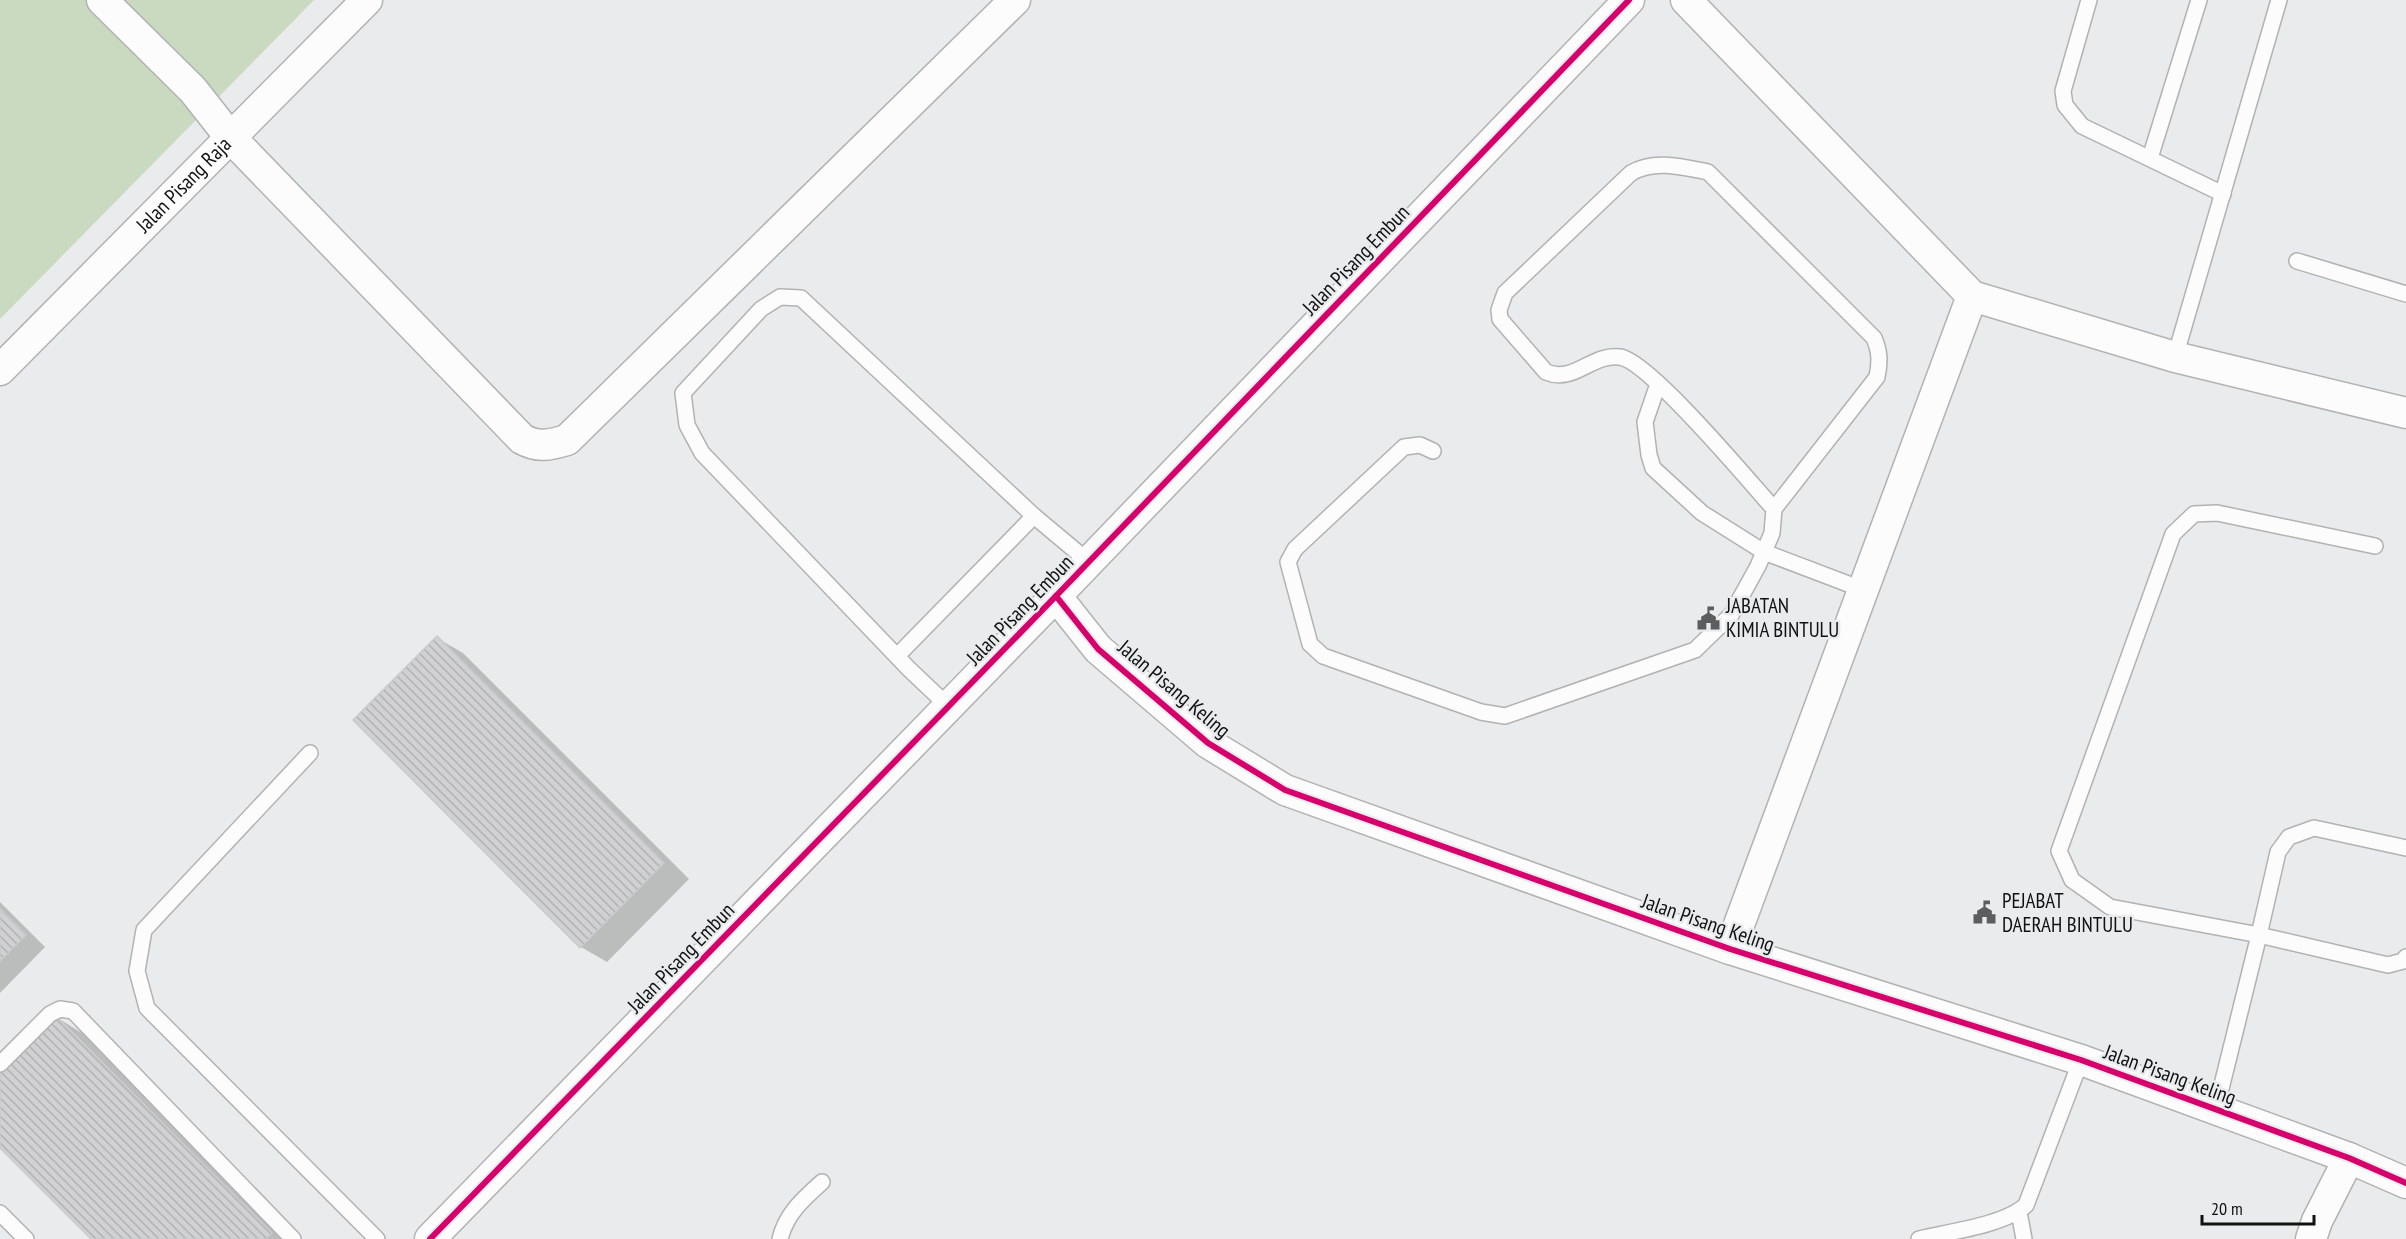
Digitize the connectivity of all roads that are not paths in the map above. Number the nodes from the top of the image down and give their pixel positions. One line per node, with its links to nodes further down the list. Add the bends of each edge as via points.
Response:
1 (102, 0): 9 (street, via 193,90)
2 (366, 0): 9 (street, Jalan Pisang Raja)
3 (1015, 0): 9 (street, via 567,440 549,446 534,446 522,440)
4 (1629, 0): 24 (street, Jalan Pisang Embun)
5 (1686, 0): 14 (street)
6 (2089, 0): 10 (lane, via 2063,92 2065,105 2082,126)
7 (2199, 0): 10 (lane)
8 (2280, 0): 11 (lane)
9 (230, 137): 16 (street, Jalan Pisang Raja)
10 (2150, 158): 11 (lane)
11 (2223, 194): 15 (lane)
12 (2298, 261): 13 (lane)
13 (2406, 294)
14 (1972, 296): 15 (street); 25 (street)
15 (2175, 357): 18 (street)
16 (0, 370)
17 (1658, 384): 20 (lane); 20 (lane, via 1630,359 1617,356 1565,376 1546,372 1500,319 1499,310 1505,293 1631,173 1640,167 1660,165 1708,172 1874,338 1879,349 1877,377); 23 (lane, via 1645,422 1653,468 1702,513)
18 (2406, 413)
19 (1433, 452): 23 (lane, via 1420,445 1404,447 1295,549 1288,562 1310,644 1323,656 1480,712 1505,716 1695,650 1731,615)
20 (1774, 509): 23 (lane, via 1772,533)
21 (1034, 516): 24 (lane); 27 (lane); 27 (lane, via 801,298 780,297 761,309 684,393 687,425 702,453)
22 (2375, 546): 31 (lane, via 2217,513 2194,514 2187,520 2173,534 2059,851 2072,880 2110,907)
23 (1764, 552): 25 (lane)
24 (1089, 562): 26 (street, Jalan Pisang Embun)
25 (1864, 590): 32 (street)
26 (1056, 597): 28 (street, Jalan Pisang Embun); 32 (street, Jalan Pisang Keling, via 1098,649 1208,743 1285,790)
27 (897, 656): 28 (lane)
28 (949, 706): 45 (street, Jalan Pisang Embun)
29 (310, 753): 44 (lane, via 144,930 137,971 147,1008)
30 (2406, 848): 31 (lane, via 2314,828 2289,837 2278,852)
31 (2259, 935): 33 (lane, via 2388,965); 36 (lane)
32 (1730, 950): 34 (street, Jalan Pisang Keling)
33 (2406, 957)
34 (2081, 1060): 36 (street, Jalan Pisang Keling); 40 (lane, via 2031,1196)
35 (0, 1064): 43 (lane, via 50,1014 60,1009 74,1011)
36 (2216, 1109): 37 (street, Jalan Pisang Keling)
37 (2349, 1158): 39 (street, Jalan Pisang Keling); 49 (street)
38 (822, 1182): 46 (lane, via 801,1200 783,1224)
39 (2406, 1183)
40 (2019, 1212): 47 (lane); 48 (lane)
41 (0, 1213): 42 (lane)
42 (26, 1239)
43 (293, 1239)
44 (377, 1239)
45 (430, 1239)
46 (780, 1239)
47 (1919, 1239)
48 (2024, 1239)
49 (2311, 1239)

